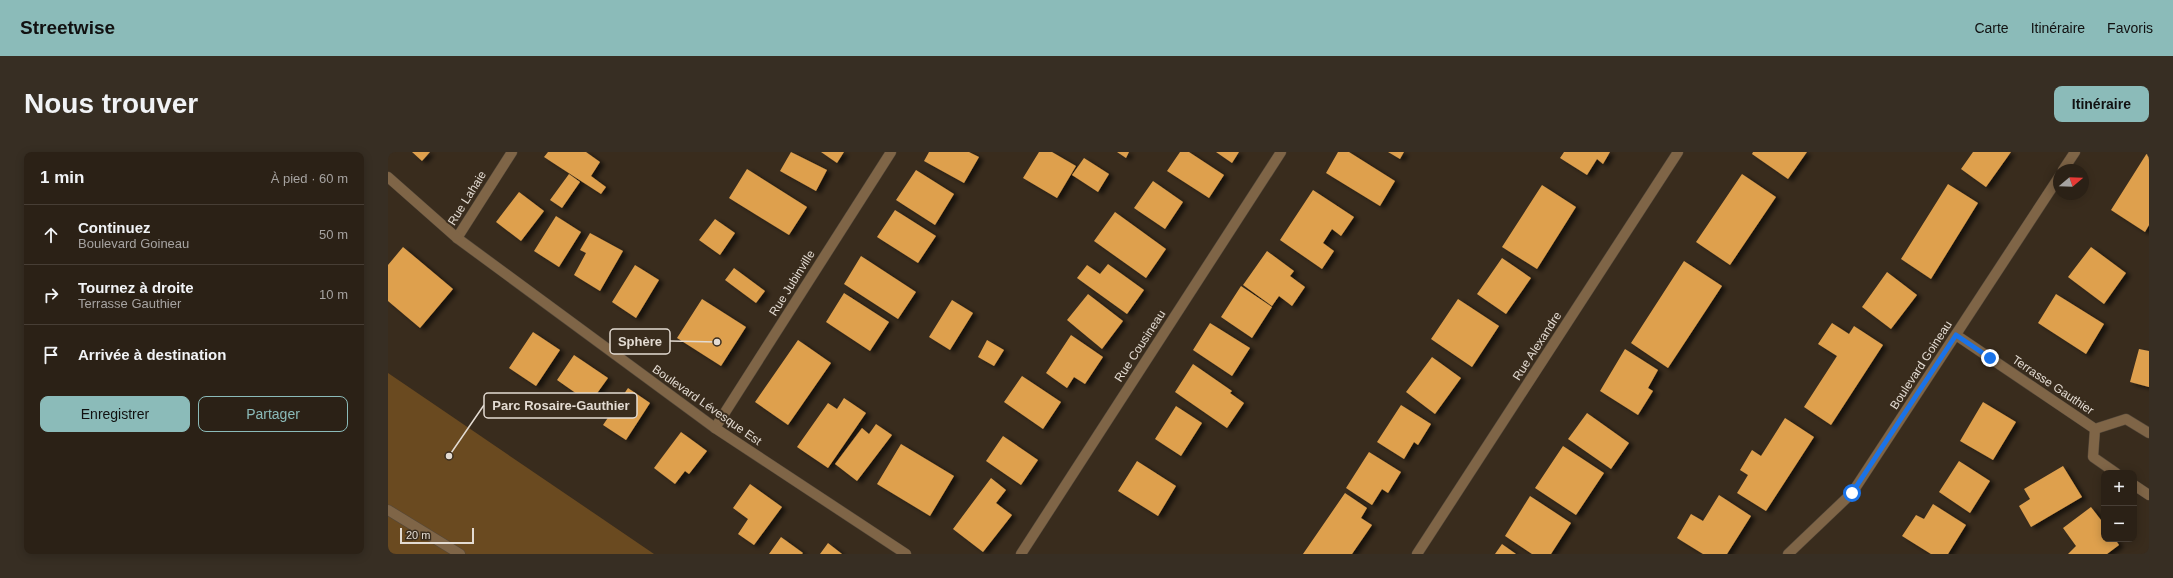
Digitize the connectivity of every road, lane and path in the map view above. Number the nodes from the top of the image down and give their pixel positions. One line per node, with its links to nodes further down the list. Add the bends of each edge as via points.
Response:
1 (512, 152): 9 (street, Rue Lahaie)
2 (891, 152): 11 (street, Rue Jubinville)
3 (1281, 152): 20 (street, Rue Cousineau)
4 (1678, 152): 21 (street, Rue Alexandre)
5 (2075, 152): 6 (street)
6 (2067, 164)
7 (388, 177): 9 (street, Boulevard Lévesque Est)
8 (2053, 186): 10 (street, Boulevard Goineau)
9 (457, 238): 11 (street, Boulevard Lévesque Est)
10 (1956, 335): 12 (street, Terrasse Gauthier); 22 (street, Boulevard Goineau, via 1852,493)
11 (715, 428): 19 (street, Boulevard Lévesque Est)
12 (2095, 429): 13 (street, Terrasse Gauthier, via 2126,419); 14 (street, Terrasse Gauthier, via 2093,457)
13 (2149, 433)
14 (2112, 470)
15 (2137, 487): 16 (street)
16 (2149, 496)
17 (388, 510): 18 (street)
18 (460, 554)
19 (906, 554)
20 (1021, 554)
21 (1417, 554)
22 (1788, 554)

